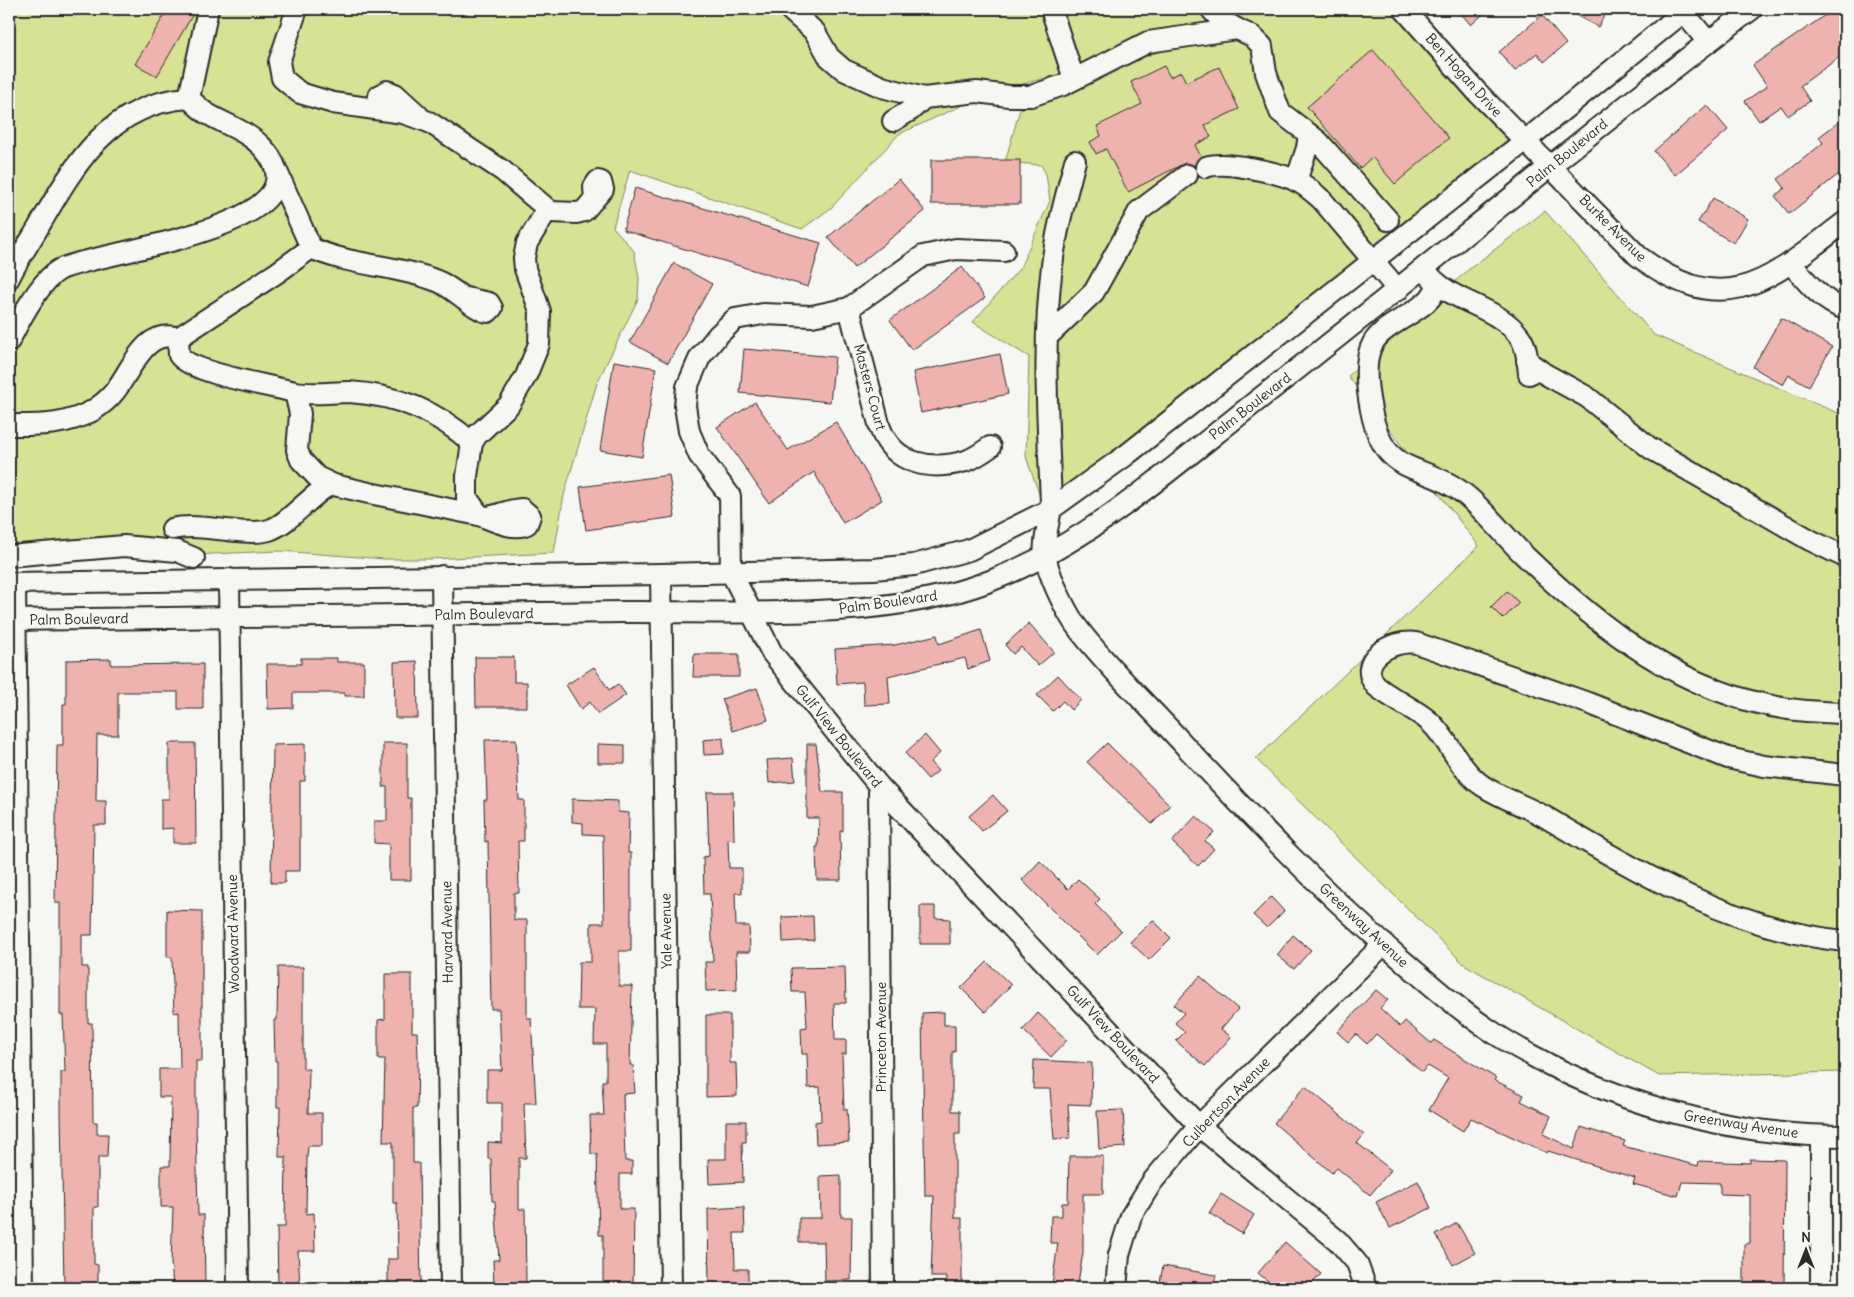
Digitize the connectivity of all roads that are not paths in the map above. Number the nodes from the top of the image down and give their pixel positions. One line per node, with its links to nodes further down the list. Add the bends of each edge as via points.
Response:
1 (208, 9): 14 (street)
2 (297, 9): 26 (street, via 279,68 294,89 307,96 403,113 422,120 503,171)
3 (790, 9): 15 (street, via 815,32 829,57 844,70 882,88)
4 (1051, 9): 10 (street)
5 (1211, 9): 9 (street, via 1221,20)
6 (1404, 9): 18 (street, Ben Hogan Drive)
7 (1752, 9): 11 (street, Palm Boulevard)
8 (1684, 10): 11 (street); 18 (street)
9 (1237, 29): 12 (street, via 1148,42); 17 (street, via 1252,36 1262,46 1266,74 1280,112)
10 (1061, 38): 12 (street); 13 (street)
11 (1708, 42): 20 (street, Palm Boulevard)
12 (1100, 66): 13 (street)
13 (1074, 79): 15 (street, via 1026,97 977,92)
14 (188, 98): 21 (street, via 205,113 253,140 264,150); 33 (street, via 149,107 108,129 96,141 67,178)
15 (924, 98): 16 (street)
16 (892, 121)
17 (1309, 134): 24 (street, via 1308,148); 27 (street)
18 (1525, 141): 20 (street, Burke Avenue); 31 (street)
19 (1075, 161): 38 (street, via 1052,264)
20 (1550, 166): 32 (street, Burke Avenue, via 1638,256 1662,274 1688,286 1716,291 1744,288 1767,279); 34 (street, Palm Boulevard)
21 (274, 167): 29 (street); 40 (street, via 276,182 267,199 255,210 171,241 71,264 54,273)
22 (1206, 167): 24 (street, via 1234,164)
23 (1187, 175): 38 (street, via 1139,211 1094,292)
24 (1296, 180): 31 (street, via 1322,200)
25 (595, 198): 26 (street, via 591,206 578,213)
26 (547, 210): 43 (street, via 527,242 524,258 540,311 539,344 509,405 476,435)
27 (1388, 220)
28 (1845, 222): 32 (street, Burke Avenue)
29 (311, 248): 35 (street, via 433,279); 39 (street)
30 (1004, 252): 36 (street, Gulf View Boulevard, via 956,249 923,256)
31 (1374, 261): 34 (street); 46 (street, via 1125,456)
32 (1791, 263): 37 (street, via 1814,290)
33 (9, 278)
34 (1398, 290): 49 (street, Palm Boulevard, via 1104,520)
35 (466, 298)
36 (849, 308): 44 (street, Masters Court, via 880,428 885,441 897,454 918,463 940,466 968,460); 52 (street, Gulf View Boulevard, via 812,316 763,314 735,319 700,357 690,379 685,406 689,431 699,455 730,496)
37 (1845, 308)
38 (1048, 337): 46 (street, via 1046,382)
39 (178, 338): 41 (street, via 179,355 188,364); 42 (street, via 160,337 144,347 111,396 79,418 58,424)
40 (9, 341)
41 (295, 392): 43 (street, via 370,394 405,403 451,424); 45 (street, via 300,408 297,435 300,460 311,473)
42 (9, 425)
43 (472, 443): 45 (street, via 467,498 482,516)
44 (990, 447)
45 (331, 484): 47 (street, via 313,494 285,521 268,530 189,527)
46 (1051, 509): 49 (street); 52 (street, via 969,550 914,565)
47 (172, 530)
48 (9, 556): 51 (street, via 124,546 177,551)
49 (1044, 556): 58 (street, Palm Boulevard, via 987,582 932,598 845,608); 66 (street, Greenway Avenue, via 1077,629 1223,786)
50 (1845, 557): 62 (street, via 1650,448 1587,397 1528,367 1520,338 1515,332 1434,279 1432,298 1379,335 1370,351 1371,410 1380,440 1389,455 1403,465 1453,486 1591,616 1626,643 1660,664 1727,694 1774,707)
51 (194, 558)
52 (731, 572): 53 (street); 58 (street, Gulf View Boulevard)
53 (661, 574): 54 (street); 57 (street, Yale Avenue)
54 (442, 576): 55 (street); 59 (street, Harvard Avenue)
55 (229, 579): 56 (street); 60 (street, Woodward Avenue)
56 (12, 583): 61 (street)
57 (661, 612): 58 (street, Palm Boulevard); 59 (street, Palm Boulevard); 73 (street, Yale Avenue)
58 (752, 612): 64 (street, Gulf View Boulevard, via 772,653)
59 (443, 615): 60 (street, Palm Boulevard); 72 (street, Harvard Avenue)
60 (229, 618): 61 (street, Palm Boulevard); 71 (street, Woodward Avenue)
61 (12, 620): 70 (street)
62 (1845, 713)
63 (1845, 775): 65 (street, via 1764,766 1728,758 1588,703 1416,643 1404,642 1387,647 1373,658 1369,668 1376,686 1430,723 1482,786 1545,817 1665,885 1721,911 1772,929)
64 (879, 786): 67 (street, Gulf View Boulevard); 74 (street, Princeton Avenue)
65 (1845, 941)
66 (1384, 944): 67 (street, Culbertson Avenue); 68 (street, Greenway Avenue, via 1450,1002 1498,1036 1566,1073 1634,1101 1699,1119)
67 (1199, 1126): 75 (street, Culbertson Avenue, via 1152,1182 1131,1216 1119,1255); 76 (street, Gulf View Boulevard, via 1338,1241 1357,1263)
68 (1821, 1136): 69 (street, Greenway Avenue); 77 (street)
69 (1845, 1136)
70 (23, 1288)
71 (238, 1288)
72 (451, 1288)
73 (671, 1288)
74 (883, 1288)
75 (1116, 1288)
76 (1366, 1288)
77 (1821, 1288)

